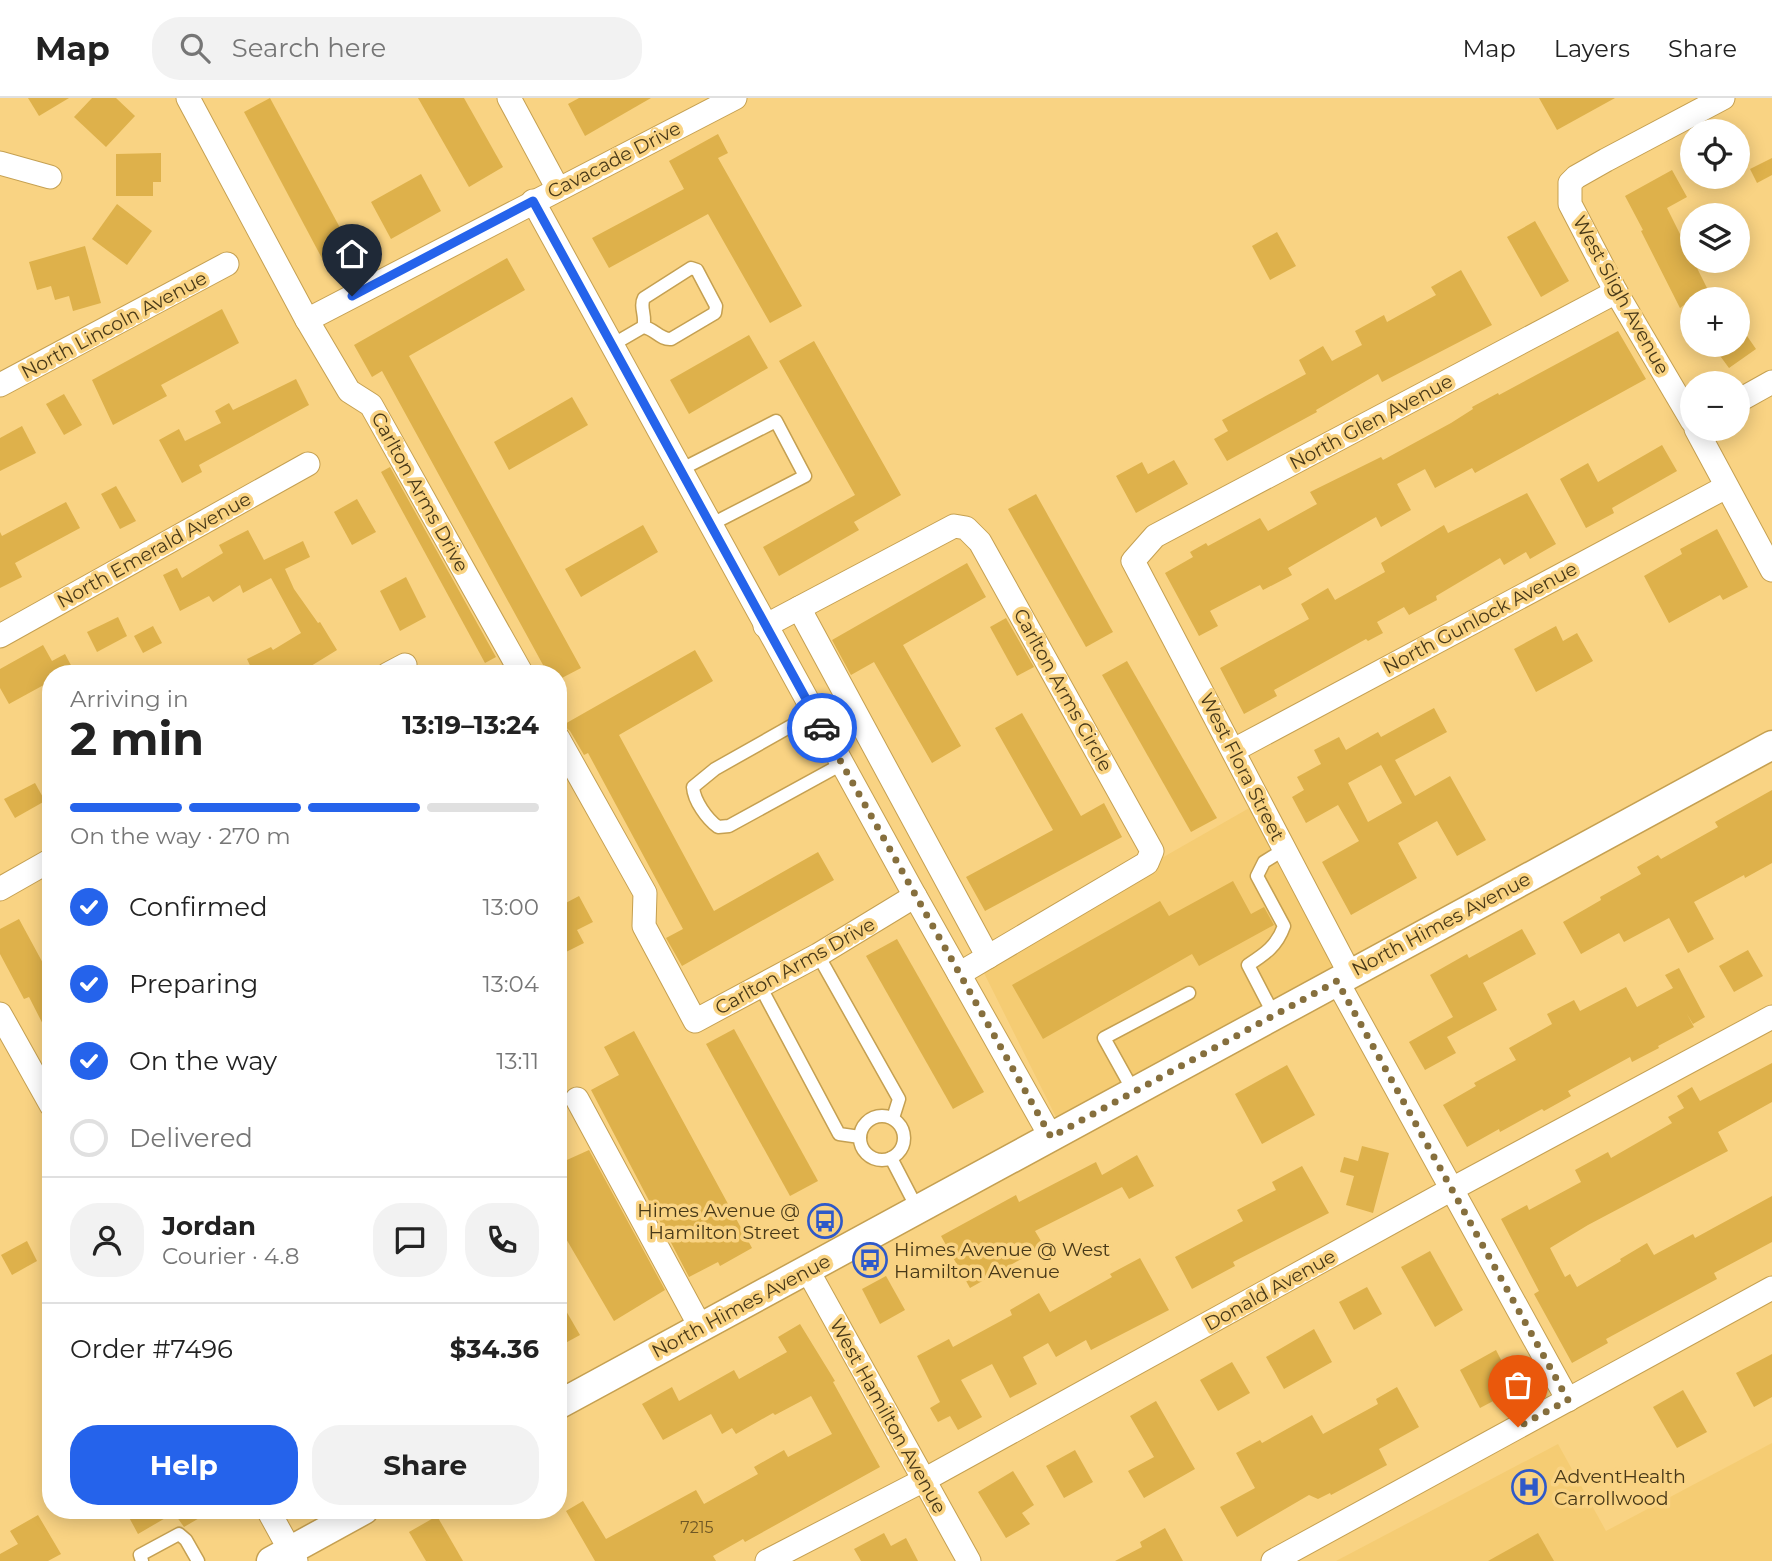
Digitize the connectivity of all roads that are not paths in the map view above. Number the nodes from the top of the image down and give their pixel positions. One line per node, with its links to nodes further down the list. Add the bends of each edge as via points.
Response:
1 (188, 98): 11 (street, Carlton Arms Drive)
2 (509, 98): 7 (street)
3 (734, 98): 7 (street, Cavacade Drive)
4 (1723, 98): 10 (street, West Sligh Avenue, via 1570,183 1570,204)
5 (0, 163): 6 (street)
6 (50, 177)
7 (558, 189): 8 (street, Cavacade Drive)
8 (533, 201): 11 (street, Cavacade Drive); 13 (street)
9 (227, 264): 15 (street, North Lincoln Avenue)
10 (1616, 292): 17 (street, West Sligh Avenue); 23 (street, North Glen Avenue, via 1155,536)
11 (307, 320): 28 (street, Carlton Arms Drive, via 349,391 372,405)
12 (643, 327): 12 (lane, via 671,339 715,313 716,306 697,270 691,268 644,298); 13 (lane)
13 (612, 345): 20 (street)
14 (1772, 382): 16 (street)
15 (0, 386)
16 (1750, 394)
17 (1680, 401)
18 (1702, 441): 21 (street)
19 (308, 464): 27 (street, North Emerald Avenue)
20 (680, 470): 22 (street); 22 (lane, via 776,421 805,475)
21 (1727, 487): 24 (street); 31 (street, North Gunlock Avenue)
22 (710, 525): 26 (street)
23 (1133, 561): 31 (street, West Flora Street)
24 (1772, 570)
25 (799, 608): 26 (street, Carlton Arms Circle); 39 (street); 39 (street, Carlton Arms Circle, via 954,526 966,528 980,542 1152,851 1147,863)
26 (765, 626): 29 (street)
27 (0, 636)
28 (518, 665)
29 (814, 713): 33 (street); 33 (lane, via 715,769 694,787 694,794 710,821 718,827 729,826)
30 (1772, 745): 41 (street, North Himes Avenue)
31 (1234, 750): 34 (street, West Flora Street)
32 (567, 754): 42 (street, Carlton Arms Drive, via 645,893 644,926 695,1021)
33 (842, 764): 37 (street)
34 (1285, 849): 41 (street, West Flora Street); 44 (lane, via 1264,862 1257,876 1284,926 1279,941 1248,965)
35 (42, 865): 36 (street)
36 (0, 889)
37 (915, 896): 38 (street, Carlton Arms Drive); 40 (street)
38 (818, 955): 42 (street, Carlton Arms Drive); 50 (lane, via 899,1099)
39 (988, 957): 40 (street, Carlton Arms Circle)
40 (959, 974): 52 (street)
41 (1343, 977): 44 (street, North Himes Avenue); 54 (street, West Flora Street)
42 (760, 986): 51 (lane, via 839,1134)
43 (1189, 993): 48 (lane, via 1104,1038)
44 (1274, 1016): 48 (street, North Himes Avenue)
45 (1772, 1017): 54 (street, Donald Avenue)
46 (2, 1024): 47 (street)
47 (42, 1090)
48 (1134, 1092): 52 (street, North Himes Avenue)
49 (577, 1099): 58 (street)
50 (893, 1118): 51 (lane, via 886,1115 865,1122); 53 (lane, via 902,1128 904,1142)
51 (860, 1137): 53 (lane, via 869,1156)
52 (1051, 1137): 55 (street, North Himes Avenue)
53 (891, 1158): 55 (lane)
54 (1452, 1189): 60 (street, West Flora Street); 61 (street, Donald Avenue)
55 (918, 1210): 56 (street, North Himes Avenue)
56 (808, 1270): 58 (street, North Himes Avenue); 61 (street, West Hamilton Avenue)
57 (1772, 1288): 60 (street)
58 (701, 1328): 59 (street, North Himes Avenue)
59 (567, 1400)
60 (1568, 1400): 69 (street)
61 (924, 1480): 67 (street, Donald Avenue); 68 (street, West Hamilton Avenue)
62 (271, 1519): 64 (street)
63 (349, 1519): 64 (street)
64 (286, 1558)
65 (142, 1561): 66 (lane, via 140,1555 179,1534)
66 (198, 1561)
67 (767, 1561)
68 (969, 1561)
69 (1273, 1561)

